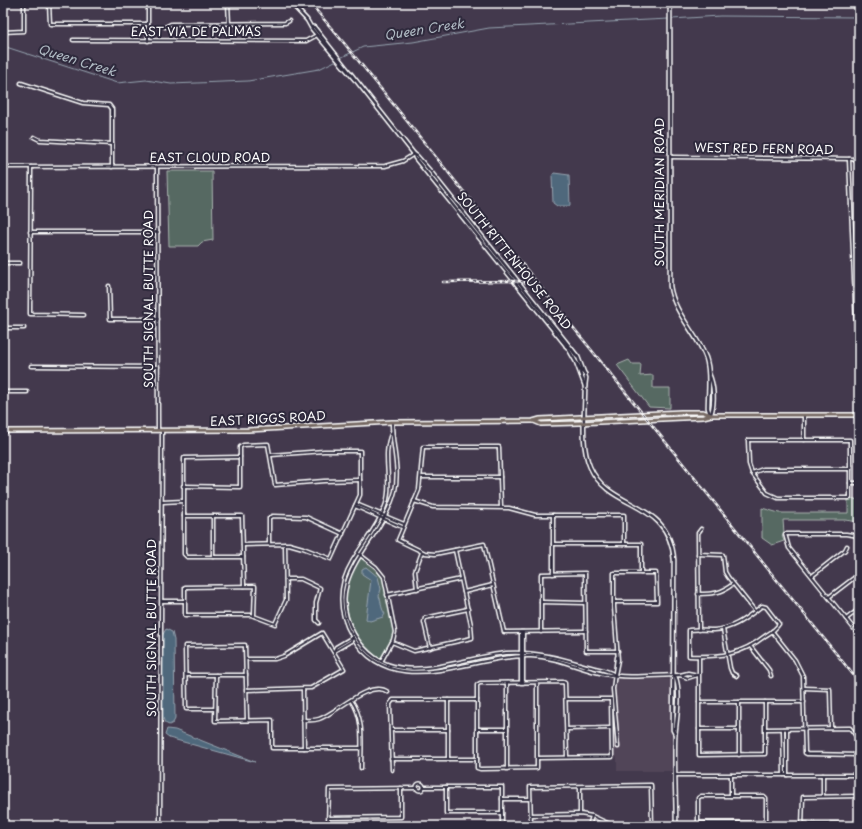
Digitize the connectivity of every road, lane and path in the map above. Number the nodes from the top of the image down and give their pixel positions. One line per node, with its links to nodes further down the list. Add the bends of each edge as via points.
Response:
1 (24, 3): 12 (street, via 24,31)
2 (49, 3): 8 (street, via 50,24)
3 (148, 3): 8 (street)
4 (228, 3): 9 (street)
5 (292, 3): 11 (main road, SOUTH RITTENHOUSE ROAD)
6 (670, 3): 21 (main road, SOUTH MERIDIAN ROAD)
7 (289, 21): 9 (street)
8 (148, 24): 15 (street)
9 (229, 24): 10 (street, via 171,24)
10 (165, 27)
11 (312, 27): 13 (main road, SOUTH RITTENHOUSE ROAD); 16 (main road, SOUTH RITTENHOUSE ROAD)
12 (3, 32)
13 (317, 35): 15 (street, EAST VIA DE PALMAS, via 306,40); 16 (main road, SOUTH RITTENHOUSE ROAD)
14 (73, 40): 15 (street, EAST VIA DE PALMAS)
15 (148, 41)
16 (330, 48): 20 (main road, SOUTH RITTENHOUSE ROAD)
17 (20, 84): 19 (street, via 83,103 109,105 112,109)
18 (34, 137): 19 (street, via 40,140)
19 (112, 144): 26 (street)
20 (414, 154): 27 (street, EAST CLOUD ROAD, via 403,161 385,166); 37 (main road, SOUTH RITTENHOUSE ROAD); 38 (main road, SOUTH RITTENHOUSE ROAD, via 571,345)
21 (669, 157): 22 (street, WEST RED FERN ROAD); 47 (main road, SOUTH MERIDIAN ROAD, via 671,290 677,308 702,350 712,381 713,408)
22 (849, 159): 23 (street, WEST RED FERN ROAD); 42 (street)
23 (859, 159)
24 (3, 167): 25 (street, EAST CLOUD ROAD)
25 (31, 167): 26 (street, EAST CLOUD ROAD); 28 (street)
26 (112, 167): 27 (street, EAST CLOUD ROAD)
27 (157, 167): 29 (street, SOUTH SIGNAL BUTTE ROAD)
28 (30, 232): 29 (street); 33 (street, via 30,314)
29 (158, 232): 34 (street, SOUTH SIGNAL BUTTE ROAD)
30 (3, 263): 31 (street)
31 (20, 263)
32 (109, 286): 34 (street, via 110,319)
33 (84, 315)
34 (158, 319): 41 (street, SOUTH SIGNAL BUTTE ROAD)
35 (3, 328): 36 (street)
36 (24, 328)
37 (566, 346): 38 (main road, via 570,347); 39 (main road, SOUTH RITTENHOUSE ROAD)
38 (579, 359): 43 (main road, SOUTH RITTENHOUSE ROAD)
39 (576, 362): 43 (main road); 44 (main road, SOUTH RITTENHOUSE ROAD)
40 (31, 366): 41 (street)
41 (158, 367): 55 (street, SOUTH SIGNAL BUTTE ROAD)
42 (858, 372)
43 (585, 374): 44 (main road, SOUTH RITTENHOUSE ROAD)
44 (585, 386): 50 (main road, SOUTH RITTENHOUSE ROAD)
45 (3, 392): 46 (street)
46 (27, 392)
47 (710, 415): 48 (main road); 50 (main road, EAST RIGGS ROAD, via 703,412 681,412); 53 (main road, EAST RIGGS ROAD)
48 (804, 416): 49 (main road); 57 (street)
49 (859, 416)
50 (585, 418): 51 (main road, EAST RIGGS ROAD); 53 (main road, SOUTH RITTENHOUSE ROAD)
51 (533, 421): 52 (main road, EAST RIGGS ROAD); 53 (main road, EAST RIGGS ROAD, via 541,424)
52 (392, 422): 55 (main road, EAST RIGGS ROAD, via 257,430); 56 (street)
53 (585, 423): 144 (main road, SOUTH RITTENHOUSE ROAD, via 586,452 589,465 596,477 613,493 654,517 666,530 672,544)
54 (3, 431): 55 (main road, EAST RIGGS ROAD)
55 (160, 431): 70 (street, SOUTH SIGNAL BUTTE ROAD)
56 (392, 432): 76 (street, via 386,460 389,492); 76 (street, via 397,476 393,495)
57 (804, 440): 60 (street, via 850,440); 61 (street, via 748,440)
58 (270, 455): 59 (street, via 269,444 241,445); 64 (street, via 275,485); 64 (street, via 360,451)
59 (240, 457): 67 (street, via 184,458); 67 (street, via 240,487)
60 (850, 469): 61 (street, via 763,469); 65 (street)
61 (752, 473): 65 (street, via 771,496 778,498 850,498)
62 (422, 477): 63 (street); 63 (street, via 422,448 499,447); 69 (street)
63 (501, 477): 72 (street)
64 (360, 480): 71 (street, via 360,495)
65 (850, 483): 66 (street)
66 (859, 483)
67 (184, 486): 68 (street)
68 (184, 501): 70 (street); 74 (street)
69 (414, 501): 72 (street, via 433,507); 77 (street)
70 (162, 502): 107 (street, SOUTH SIGNAL BUTTE ROAD)
71 (356, 505): 76 (street); 79 (street)
72 (501, 507): 73 (street, via 535,515)
73 (553, 515): 83 (street); 84 (street, via 624,515)
74 (184, 516): 75 (street); 91 (street, via 184,557)
75 (213, 516): 85 (street, via 242,516); 91 (street)
76 (383, 517): 77 (street); 89 (street)
77 (403, 526): 88 (street, via 398,540)
78 (701, 529): 90 (street, via 698,533)
79 (342, 534): 81 (street, via 301,516 270,517); 82 (street, via 331,559)
80 (859, 536): 96 (street, via 785,534 789,548)
81 (269, 544): 82 (street); 85 (street)
82 (285, 544): 97 (street)
83 (553, 544): 84 (street); 94 (street)
84 (624, 544): 93 (street, via 641,544)
85 (243, 545): 92 (street)
86 (847, 546): 96 (street)
87 (455, 550): 88 (street, via 435,554); 98 (street); 100 (street, via 485,545)
88 (422, 552): 102 (street, via 415,571)
89 (358, 554): 105 (street, via 382,574); 125 (street, via 349,574 345,594)
90 (698, 554): 99 (street, via 724,556 725,572); 104 (street)
91 (213, 557): 92 (street)
92 (243, 557): 101 (street)
93 (640, 573): 111 (street, via 614,573); 111 (street, via 656,573 657,602)
94 (553, 574): 109 (street, via 541,574); 110 (street, via 585,573)
95 (859, 574): 106 (street)
96 (812, 576): 106 (street)
97 (286, 579): 115 (street, via 286,600 275,624); 117 (street, via 301,579 320,588 316,603 316,620)
98 (461, 579): 102 (street); 103 (street)
99 (733, 584): 104 (street, via 719,593); 114 (street)
100 (493, 585): 103 (street); 122 (street, via 504,632)
101 (244, 586): 108 (street, via 185,587); 115 (street, via 256,586)
102 (417, 588): 105 (street)
103 (464, 592): 112 (street)
104 (698, 594): 119 (street)
105 (387, 595): 126 (street, via 394,629)
106 (829, 597): 116 (street)
107 (162, 601): 108 (street); 221 (street, SOUTH SIGNAL BUTTE ROAD)
108 (185, 601): 115 (street, via 185,615)
109 (541, 602): 110 (street); 123 (street)
110 (585, 602): 120 (street)
111 (614, 602): 132 (street)
112 (468, 609): 130 (street, via 472,638); 130 (street, via 425,618)
113 (859, 609): 116 (street)
114 (755, 611): 118 (street, via 741,622); 121 (street, via 762,606 766,607 779,624)
115 (254, 615)
116 (846, 619): 124 (street)
117 (319, 623)
118 (723, 629): 119 (street); 134 (street)
119 (698, 630): 136 (street, via 689,630 689,656)
120 (586, 631): 123 (street); 132 (street, via 586,651)
121 (772, 631): 129 (street); 153 (street, via 798,665 803,676)
122 (522, 632): 123 (street); 133 (street)
123 (541, 632)
124 (859, 635)
125 (354, 637): 127 (street); 128 (street); 138 (street)
126 (392, 642): 130 (street, via 410,650); 138 (street)
127 (342, 643): 128 (street); 131 (street)
128 (344, 646): 131 (street)
129 (751, 647): 134 (street); 148 (street)
130 (430, 648)
131 (334, 651): 137 (street, via 322,633 284,656 275,659); 154 (street, via 344,669 318,685)
132 (618, 651): 143 (street)
133 (522, 653): 135 (street); 138 (street, via 499,654 422,670 401,668); 143 (street, via 558,657)
134 (727, 655): 136 (street); 147 (street, via 732,673)
135 (522, 656): 138 (street, via 499,657 422,673 399,671); 143 (street, via 548,658 601,674); 152 (street)
136 (699, 656): 146 (street)
137 (246, 659): 140 (street, via 246,646 185,646); 142 (street)
138 (381, 662)
139 (690, 673): 145 (street); 146 (street); 149 (street)
140 (186, 675): 141 (street); 165 (street, via 186,709)
141 (216, 675): 142 (street); 165 (street)
142 (246, 675): 155 (street)
143 (614, 675): 144 (street); 182 (street)
144 (675, 675): 145 (street); 197 (main road, SOUTH RITTENHOUSE ROAD)
145 (680, 675): 149 (street)
146 (698, 675): 149 (street); 161 (street)
147 (737, 676)
148 (771, 676)
149 (690, 677)
150 (537, 682): 152 (street); 157 (street, via 565,683); 190 (street)
151 (507, 683): 152 (street); 160 (street, via 478,683); 171 (street)
152 (522, 683)
153 (804, 688): 164 (street); 169 (street, via 830,689)
154 (303, 689): 155 (street); 167 (street)
155 (246, 690): 166 (street)
156 (388, 692): 158 (street, via 374,689)
157 (566, 699): 168 (street, via 611,699); 172 (street)
158 (351, 700): 167 (street, via 320,719); 184 (street, via 360,719)
159 (448, 700): 160 (street); 179 (street, via 392,700); 180 (street)
160 (477, 700): 170 (street)
161 (699, 702): 162 (street); 173 (street)
162 (739, 702): 163 (street); 174 (street)
163 (765, 702): 164 (street); 175 (street)
164 (804, 702): 178 (street)
165 (215, 709): 166 (street, via 216,721)
166 (247, 720): 183 (street, via 272,720 272,748)
167 (303, 720): 183 (street)
168 (611, 728): 172 (street); 189 (street, via 612,757)
169 (831, 728): 178 (street); 181 (street, via 850,728)
170 (477, 729): 171 (street); 193 (street)
171 (507, 729): 195 (street)
172 (566, 729): 189 (street)
173 (699, 729): 174 (street); 187 (street, via 699,755)
174 (739, 729): 187 (street)
175 (766, 729): 176 (street); 187 (street, via 765,754)
176 (783, 729): 177 (street); 186 (street)
177 (787, 729): 178 (street); 185 (street)
178 (804, 729): 188 (street, via 807,754)
179 (391, 730): 180 (street); 191 (street)
180 (448, 730): 192 (street)
181 (859, 740)
182 (618, 747)
183 (304, 748): 184 (street)
184 (361, 748): 194 (street)
185 (787, 753): 186 (street); 199 (street)
186 (783, 754): 199 (street)
187 (739, 755)
188 (859, 755)
189 (567, 757): 190 (street)
190 (538, 758): 195 (street, via 537,768)
191 (391, 759): 192 (street); 196 (street)
192 (448, 759): 193 (street)
193 (477, 759): 195 (street, via 479,769)
194 (361, 768)
195 (507, 769)
196 (392, 770)
197 (676, 775): 198 (street); 228 (main road, SOUTH RITTENHOUSE ROAD)
198 (731, 775): 199 (street); 207 (street)
199 (786, 775): 200 (street)
200 (823, 775): 201 (street); 208 (street)
201 (859, 775)
202 (424, 787): 203 (street); 206 (street, via 421,791); 206 (street, via 421,784)
203 (446, 787): 210 (street, via 502,787); 212 (street, via 446,813)
204 (580, 787): 211 (street, via 530,787); 213 (street); 227 (street, via 652,785)
205 (401, 788): 206 (street); 216 (street, via 329,789); 216 (street, via 401,817)
206 (417, 788)
207 (731, 796): 218 (street, via 700,796); 219 (street, via 765,797)
208 (823, 796): 209 (street); 220 (street, via 803,797)
209 (859, 796)
210 (502, 799): 211 (street); 212 (street)
211 (530, 799): 214 (street)
212 (502, 813): 223 (street)
213 (580, 814): 214 (street); 215 (street)
214 (531, 815): 224 (street)
215 (592, 816): 225 (street); 226 (street)
216 (328, 818): 222 (street)
217 (859, 824): 220 (street)
218 (698, 825): 219 (street)
219 (766, 825)
220 (802, 825)
221 (160, 826)
222 (328, 826)
223 (502, 826)
224 (531, 826)
225 (589, 826)
226 (614, 826)
227 (652, 826)
228 (676, 826)

